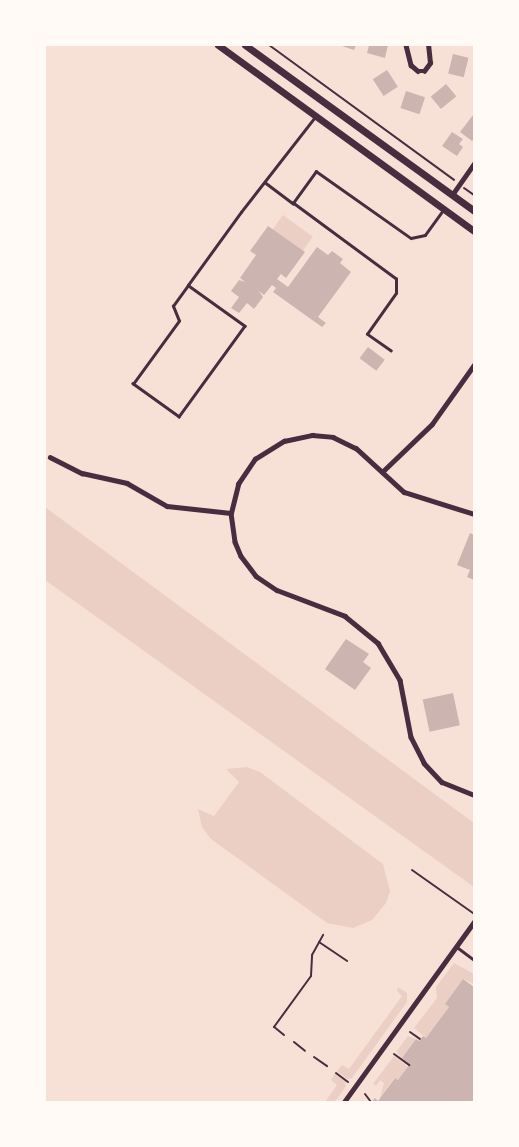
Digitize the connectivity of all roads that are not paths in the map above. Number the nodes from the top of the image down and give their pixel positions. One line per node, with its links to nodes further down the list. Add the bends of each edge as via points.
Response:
1 (218, 45): 5 (main road)
2 (245, 45): 8 (main road)
3 (406, 45): 4 (street, via 412,64 418,71 424,71 430,63)
4 (428, 45)
5 (316, 116): 7 (lane); 10 (main road)
6 (474, 164): 8 (street)
7 (266, 184): 9 (lane); 13 (lane)
8 (452, 195): 11 (main road)
9 (293, 203): 10 (lane, via 316,171 411,238 427,232); 14 (lane, via 396,279 396,293 367,334)
10 (444, 209): 12 (main road)
11 (474, 211)
12 (474, 231)
13 (188, 285): 13 (lane, via 173,306 179,321 133,384 179,417 245,326)
14 (390, 351)
15 (474, 365): 17 (street, via 432,424)
16 (50, 457): 18 (street, via 82,473 127,483 167,506)
17 (382, 472): 18 (street, via 363,453 342,440 322,435 293,438 274,445 248,467 238,484); 19 (street, via 393,484 419,499)
18 (231, 513): 20 (street, via 235,542 256,576 277,590 345,616 378,643 400,680 411,737 424,764 442,782)
19 (474, 514)
20 (474, 795)
21 (474, 922): 22 (street)
22 (457, 947): 23 (lane); 24 (street)
23 (474, 960)
24 (344, 1102)

